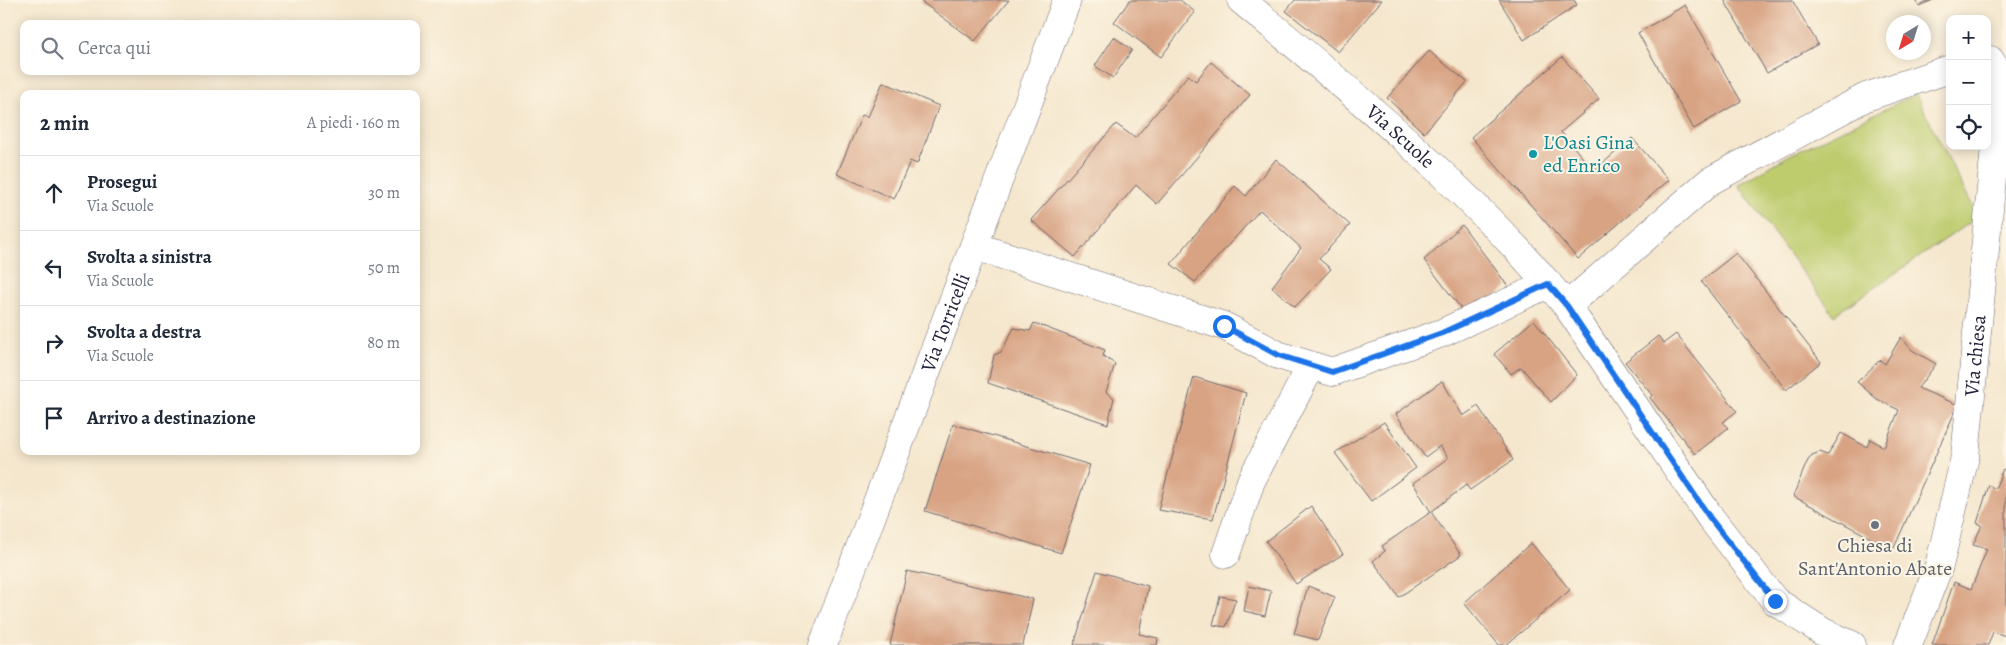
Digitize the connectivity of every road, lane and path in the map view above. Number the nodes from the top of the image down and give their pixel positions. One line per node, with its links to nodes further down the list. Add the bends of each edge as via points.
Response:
1 (1067, 0): 5 (street, Via Torricelli)
2 (1241, 0): 6 (street, Via Scuole, via 1340,81 1450,180)
3 (1994, 58): 12 (street, Via chiesa, via 2000,85 1964,457 1939,566)
4 (1946, 70): 7 (street, via 1866,97 1710,181)
5 (974, 246): 8 (street, via 1224,326 1278,355); 10 (street, Via Torricelli)
6 (1548, 284): 7 (street, Via Scuole); 8 (street, via 1442,333 1332,372)
7 (1567, 306): 11 (street, Via Scuole, via 1710,518 1775,601 1823,632)
8 (1311, 366): 9 (street, via 1251,481)
9 (1226, 554)
10 (822, 645)
11 (1852, 645)
12 (1908, 645)

